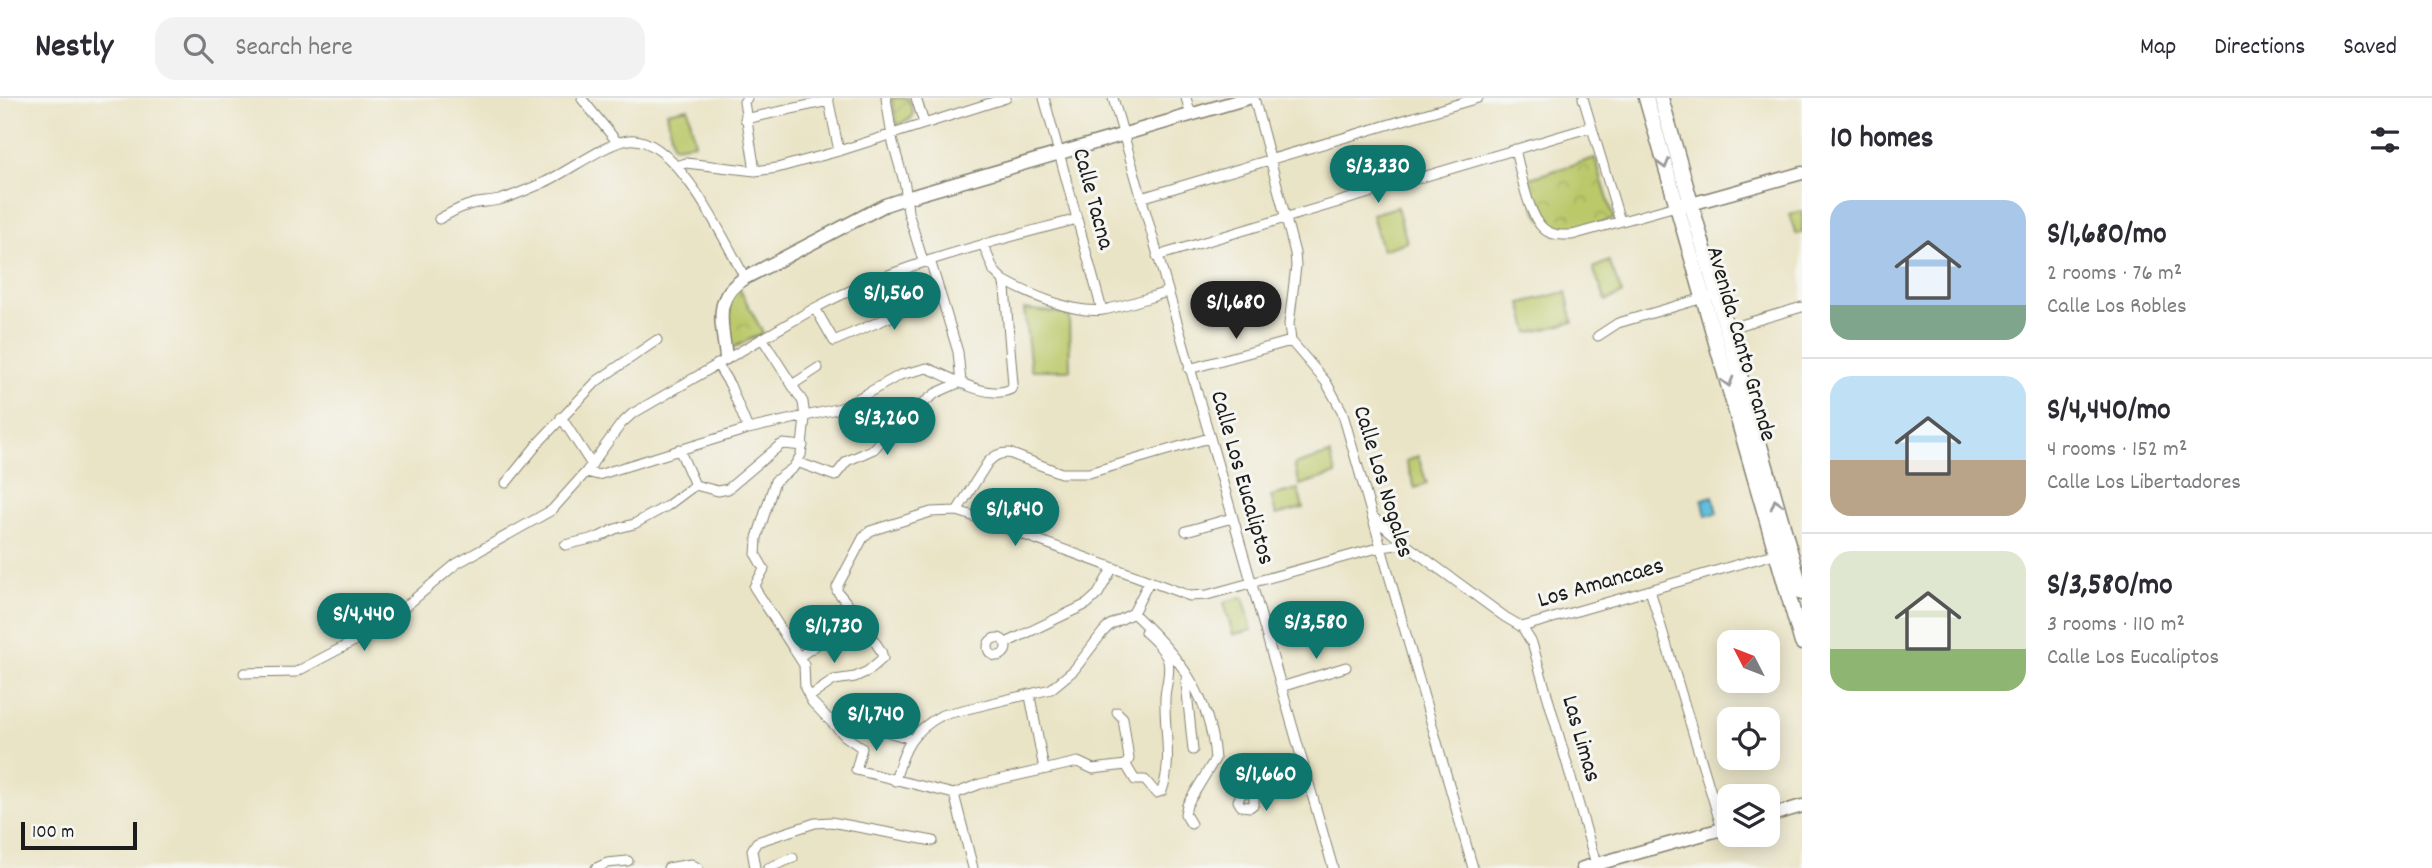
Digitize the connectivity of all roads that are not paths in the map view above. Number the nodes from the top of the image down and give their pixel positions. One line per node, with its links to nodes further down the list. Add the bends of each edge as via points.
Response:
1 (747, 98): 17 (street)
2 (886, 98): 20 (street)
3 (916, 98): 18 (street)
4 (1006, 98): 15 (street)
5 (1044, 98): 25 (street, Calle Tacna)
6 (1113, 98): 21 (street, Calle Los Eucaliptos)
7 (1186, 98): 16 (street)
8 (1251, 98): 16 (street); 26 (street)
9 (1478, 98): 26 (street)
10 (1583, 98): 19 (street)
11 (1646, 98): 32 (main road, Avenida Canto Grande, one-way to 32)
12 (1661, 98): 32 (main road, Avenida Canto Grande)
13 (582, 99): 22 (street)
14 (828, 100): 17 (street); 24 (street)
15 (982, 101): 18 (street)
16 (1191, 115): 21 (street)
17 (745, 118): 28 (street)
18 (924, 123): 20 (street)
19 (1591, 127): 23 (street); 36 (street)
20 (892, 134): 24 (street); 30 (street)
21 (1124, 134): 25 (street); 31 (street, Calle Los Eucaliptos)
22 (618, 144): 27 (street, via 631,140 654,147); 34 (street, via 522,192 474,203)
23 (1515, 149): 33 (street); 36 (street, via 1536,218 1544,229 1572,235)
24 (839, 151): 28 (street)
25 (1059, 153): 30 (street); 35 (street, Calle Tacna)
26 (1269, 158): 31 (street); 33 (street)
27 (676, 166): 28 (street, via 685,163); 40 (street, via 701,197)
28 (755, 171)
29 (1802, 173): 32 (street)
30 (906, 198): 39 (street); 40 (street)
31 (1141, 198): 38 (street, Calle Los Eucaliptos)
32 (1684, 205): 36 (street); 44 (main road, Avenida Canto Grande)
33 (1285, 217): 38 (street); 52 (street, via 1296,266)
34 (439, 219)
35 (1077, 219): 37 (street); 47 (street, Calle Tacna)
36 (1620, 221)
37 (984, 244): 39 (street); 41 (street, via 994,271)
38 (1157, 256): 42 (street, Calle Los Eucaliptos)
39 (927, 261): 43 (street); 46 (street)
40 (745, 278): 53 (street, via 731,287 722,302)
41 (1003, 280): 47 (street, via 1058,303); 56 (street, via 1011,389 990,392)
42 (1167, 292): 47 (street); 55 (street, Calle Los Eucaliptos)
43 (940, 293): 46 (street, via 834,341); 56 (street, via 958,352)
44 (1710, 296): 48 (main road, Avenida Canto Grande); 49 (street, via 1618,323); 75 (main road, Avenida Canto Grande, one-way to 75)
45 (1802, 307): 48 (street)
46 (815, 308): 50 (street)
47 (1102, 310)
48 (1727, 329): 75 (main road, Avenida Canto Grande, one-way to 48)
49 (1598, 336)
50 (762, 338): 53 (street); 57 (street)
51 (657, 340): 58 (street, via 597,382)
52 (1291, 341): 55 (street); 69 (street, Calle Los Nogales, via 1335,397)
53 (721, 361): 60 (street); 65 (street, via 632,414)
54 (818, 368): 57 (street)
55 (1189, 369): 61 (street, Calle Los Eucaliptos)
56 (961, 382): 59 (street, via 920,368 841,408); 64 (street, via 936,393 895,425 874,449 847,461 835,476)
57 (792, 385): 59 (street, via 803,402)
58 (561, 417): 65 (street); 66 (street)
59 (805, 418): 60 (street); 62 (street)
60 (748, 429): 63 (street)
61 (1209, 438): 68 (street, via 1089,474 1061,473 1002,453 988,462); 70 (street, Calle Los Eucaliptos)
62 (803, 446): 64 (street); 67 (street, via 779,446 723,491)
63 (679, 449): 65 (street, via 598,475); 67 (street)
64 (797, 462): 86 (street, via 772,487 755,549 764,569 754,587)
65 (589, 468): 88 (street, via 552,510 456,564 382,627 296,672)
66 (506, 484)
67 (695, 485): 73 (street, via 634,524)
68 (957, 511): 76 (street); 82 (street, via 931,512 881,527 863,538 837,587)
69 (1372, 516): 72 (street, Los Amancaes); 74 (street, Calle Los Nogales)
70 (1232, 518): 71 (street); 78 (street, Calle Los Eucaliptos)
71 (1186, 531)
72 (1405, 544): 74 (street); 83 (street, Los Amancaes)
73 (565, 545)
74 (1381, 547): 78 (street); 119 (street, Calle Los Nogales)
75 (1783, 552): 79 (street, Los Amancaes); 80 (main road, Avenida Canto Grande); 85 (main road, Avenida Canto Grande)
76 (1112, 569): 77 (street); 84 (street, via 1087,604)
77 (1149, 582): 78 (street, via 1198,596); 81 (street)
78 (1251, 583): 90 (street, Calle Los Eucaliptos)
79 (1650, 590): 83 (street, Los Amancaes); 103 (street)
80 (1802, 593)
81 (1131, 614): 89 (street, via 1168,646); 91 (street, via 1103,632 1062,681); 97 (street, via 1167,661 1168,759 1162,791 1156,793 1145,780 1135,780)
82 (860, 619): 86 (street); 92 (street, via 883,658 868,671 834,680)
83 (1522, 627): 111 (street, Las Limas, via 1532,643)
84 (1006, 643)
85 (1802, 643)
86 (799, 657): 92 (street)
87 (1346, 667): 90 (street)
88 (244, 673)
89 (1188, 677): 96 (street); 106 (street, via 1206,712 1215,759 1187,805 1185,814)
90 (1281, 687): 99 (street, Calle Los Eucaliptos)
91 (1030, 696): 95 (street, via 942,715); 98 (street)
92 (809, 697): 94 (street)
93 (1117, 712): 97 (street, via 1123,718)
94 (828, 719): 95 (street); 100 (street, via 862,748 856,770)
95 (911, 739): 100 (street)
96 (1193, 750)
97 (1126, 765): 98 (street, via 1093,769 1078,762)
98 (1044, 769): 102 (street)
99 (1306, 772): 101 (street); 118 (street, Calle Los Eucaliptos)
100 (895, 781): 102 (street)
101 (1251, 792)
102 (954, 794): 117 (street)
103 (1717, 800)
104 (1802, 806): 105 (street)
105 (1780, 812)
106 (1191, 824)
107 (1717, 830): 111 (street)
108 (933, 841): 115 (street, via 815,823 757,842 752,850)
109 (793, 858): 116 (street)
110 (628, 861): 112 (street)
111 (1589, 866)
112 (596, 868)
113 (668, 868): 114 (street, via 691,864)
114 (698, 868)
115 (755, 868)
116 (768, 868)
117 (973, 868)
118 (1333, 868)
119 (1473, 868)

